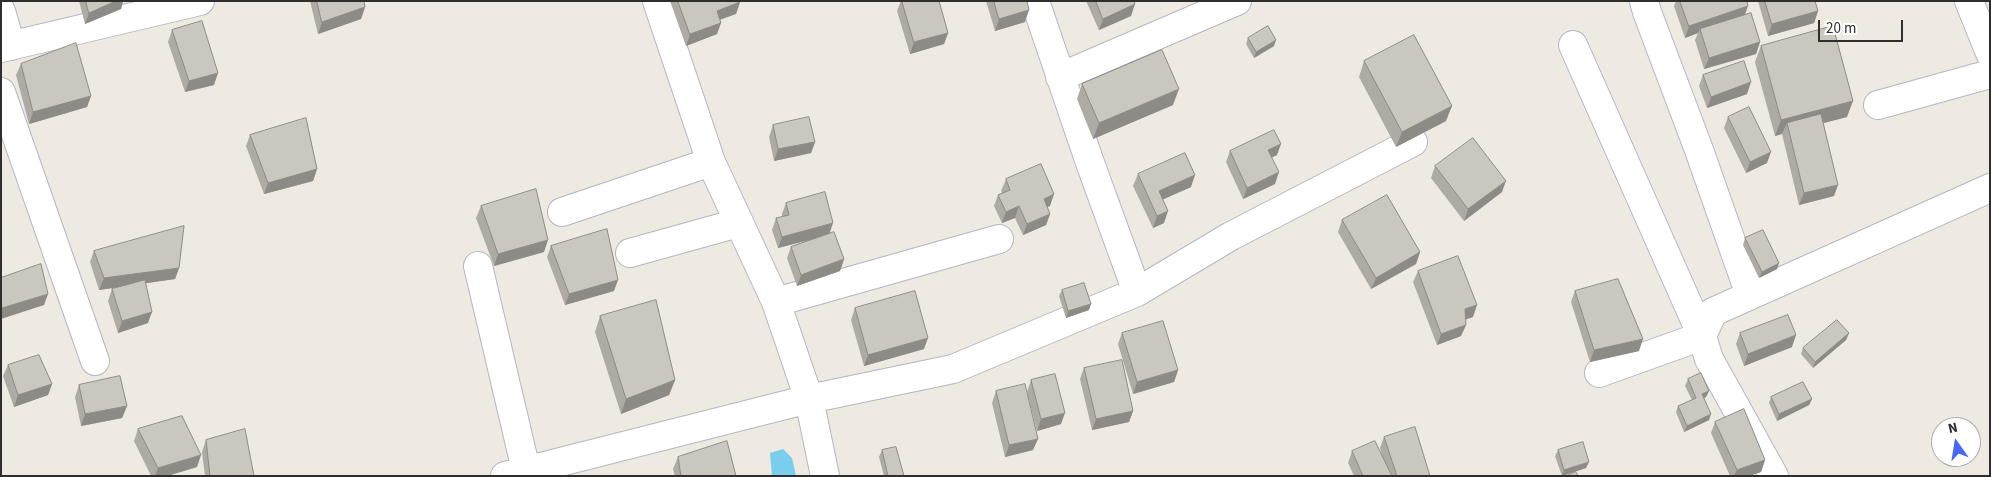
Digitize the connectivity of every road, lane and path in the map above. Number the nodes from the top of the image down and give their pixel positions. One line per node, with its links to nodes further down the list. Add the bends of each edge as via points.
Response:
1 (200, 1): 9 (street)
2 (657, 1): 16 (street)
3 (1035, 1): 12 (street)
4 (1238, 1): 12 (street)
5 (1644, 1): 24 (street)
6 (1969, 1): 10 (street)
7 (1, 11): 9 (street)
8 (1573, 45): 26 (street)
9 (6, 47)
10 (1990, 53)
11 (1990, 74): 14 (street)
12 (1060, 77): 23 (street)
13 (1, 92): 27 (street)
14 (1878, 105)
15 (1413, 142): 23 (street, via 1231,236)
16 (711, 162): 18 (street); 19 (street)
17 (1990, 188): 24 (street)
18 (562, 212)
19 (738, 223): 21 (street); 25 (street)
20 (999, 239): 25 (street)
21 (630, 252)
22 (478, 266): 30 (street)
23 (1138, 292): 29 (street, via 953,369)
24 (1750, 295): 26 (street, via 1714,312)
25 (776, 302): 29 (street)
26 (1702, 336): 28 (street); 32 (street, via 1710,359)
27 (95, 362)
28 (1599, 373)
29 (809, 399): 30 (street); 31 (street)
30 (516, 473)
31 (825, 476)
32 (1774, 476)

